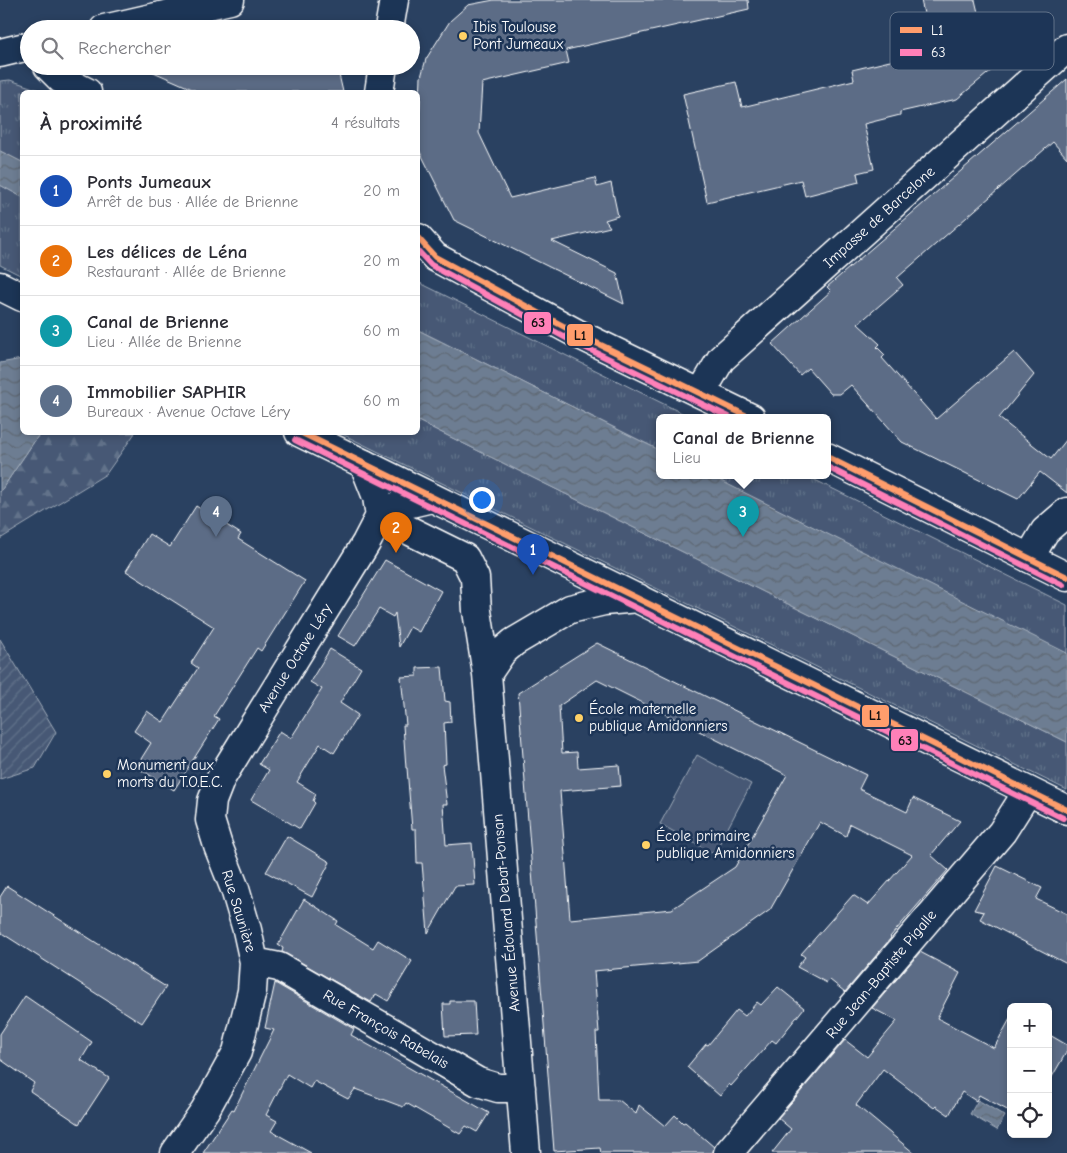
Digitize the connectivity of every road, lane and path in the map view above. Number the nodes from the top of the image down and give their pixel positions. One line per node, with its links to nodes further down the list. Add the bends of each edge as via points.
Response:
1 (230, 0): 3 (street)
2 (394, 0): 4 (street)
3 (143, 20)
4 (391, 20)
5 (20, 48): 7 (street)
6 (1067, 48): 8 (street, Impasse de Barcelone)
7 (0, 53)
8 (1054, 60)
9 (1043, 70): 17 (street, Impasse de Barcelone, via 721,359)
10 (57, 75): 12 (street)
11 (382, 75): 13 (street)
12 (83, 90)
13 (379, 90)
14 (420, 240): 17 (street, via 440,260 576,333)
15 (0, 286): 16 (street)
16 (20, 296)
17 (702, 393): 18 (street)
18 (743, 414)
19 (305, 435): 21 (street)
20 (831, 459): 25 (street)
21 (364, 464): 22 (street); 24 (street, via 377,497)
22 (432, 498): 24 (street, via 398,506); 27 (street)
23 (1067, 512): 25 (street, via 1045,532)
24 (380, 516): 28 (street, Avenue Édouard Debat-Ponsan, via 465,558 475,578); 30 (street, Avenue Octave Léry, via 221,778)
25 (1029, 558): 26 (street)
26 (1067, 578)
27 (638, 598): 28 (street, via 570,609 514,642 502,652); 29 (street)
28 (487, 674): 33 (street, Avenue Édouard Debat-Ponsan)
29 (1028, 791): 31 (street); 36 (street, Rue Jean-Baptiste Pigalle, via 1002,832)
30 (212, 801): 32 (street, Rue Saunière, via 210,820 235,889)
31 (1067, 810)
32 (254, 962): 33 (street, Rue François Rabelais, via 279,967 478,1082 498,1088); 34 (street, Rue Saunière, via 252,992 237,1052 205,1110)
33 (520, 1088): 35 (street, Avenue Édouard Debat-Ponsan)
34 (176, 1153)
35 (526, 1153)
36 (728, 1153)

